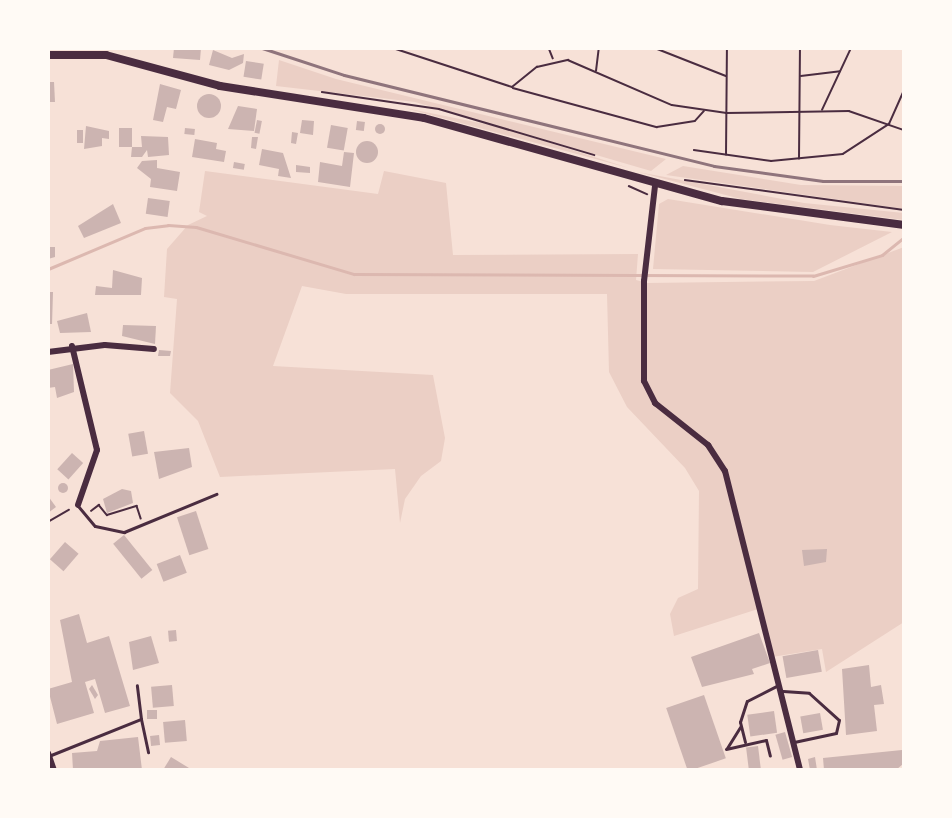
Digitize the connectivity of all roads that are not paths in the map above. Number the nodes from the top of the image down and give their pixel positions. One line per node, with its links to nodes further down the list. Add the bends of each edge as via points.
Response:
1 (116, 48): 5 (lane)
2 (61, 51): 3 (street); 4 (street)
3 (88, 51): 5 (street)
4 (48, 55)
5 (115, 58): 6 (street, via 220,86 424,118)
6 (655, 186): 7 (street, via 832,219); 14 (street, via 644,281 644,381 655,403 719,457)
7 (904, 225)
8 (72, 346): 9 (street); 10 (street); 12 (street, via 97,450)
9 (154, 349)
10 (48, 352)
11 (216, 494): 12 (lane, via 124,532 87,520)
12 (78, 505)
13 (137, 685): 15 (lane)
14 (782, 688): 16 (lane, via 755,693); 18 (street); 18 (lane, via 809,693 839,720 836,733)
15 (141, 719): 19 (lane); 20 (lane)
16 (741, 725): 17 (lane); 17 (lane, via 738,737 726,749)
17 (745, 742): 21 (lane, via 766,740)
18 (794, 742): 23 (street)
19 (148, 752)
20 (49, 755): 22 (street)
21 (770, 756)
22 (54, 770)
23 (800, 770)

